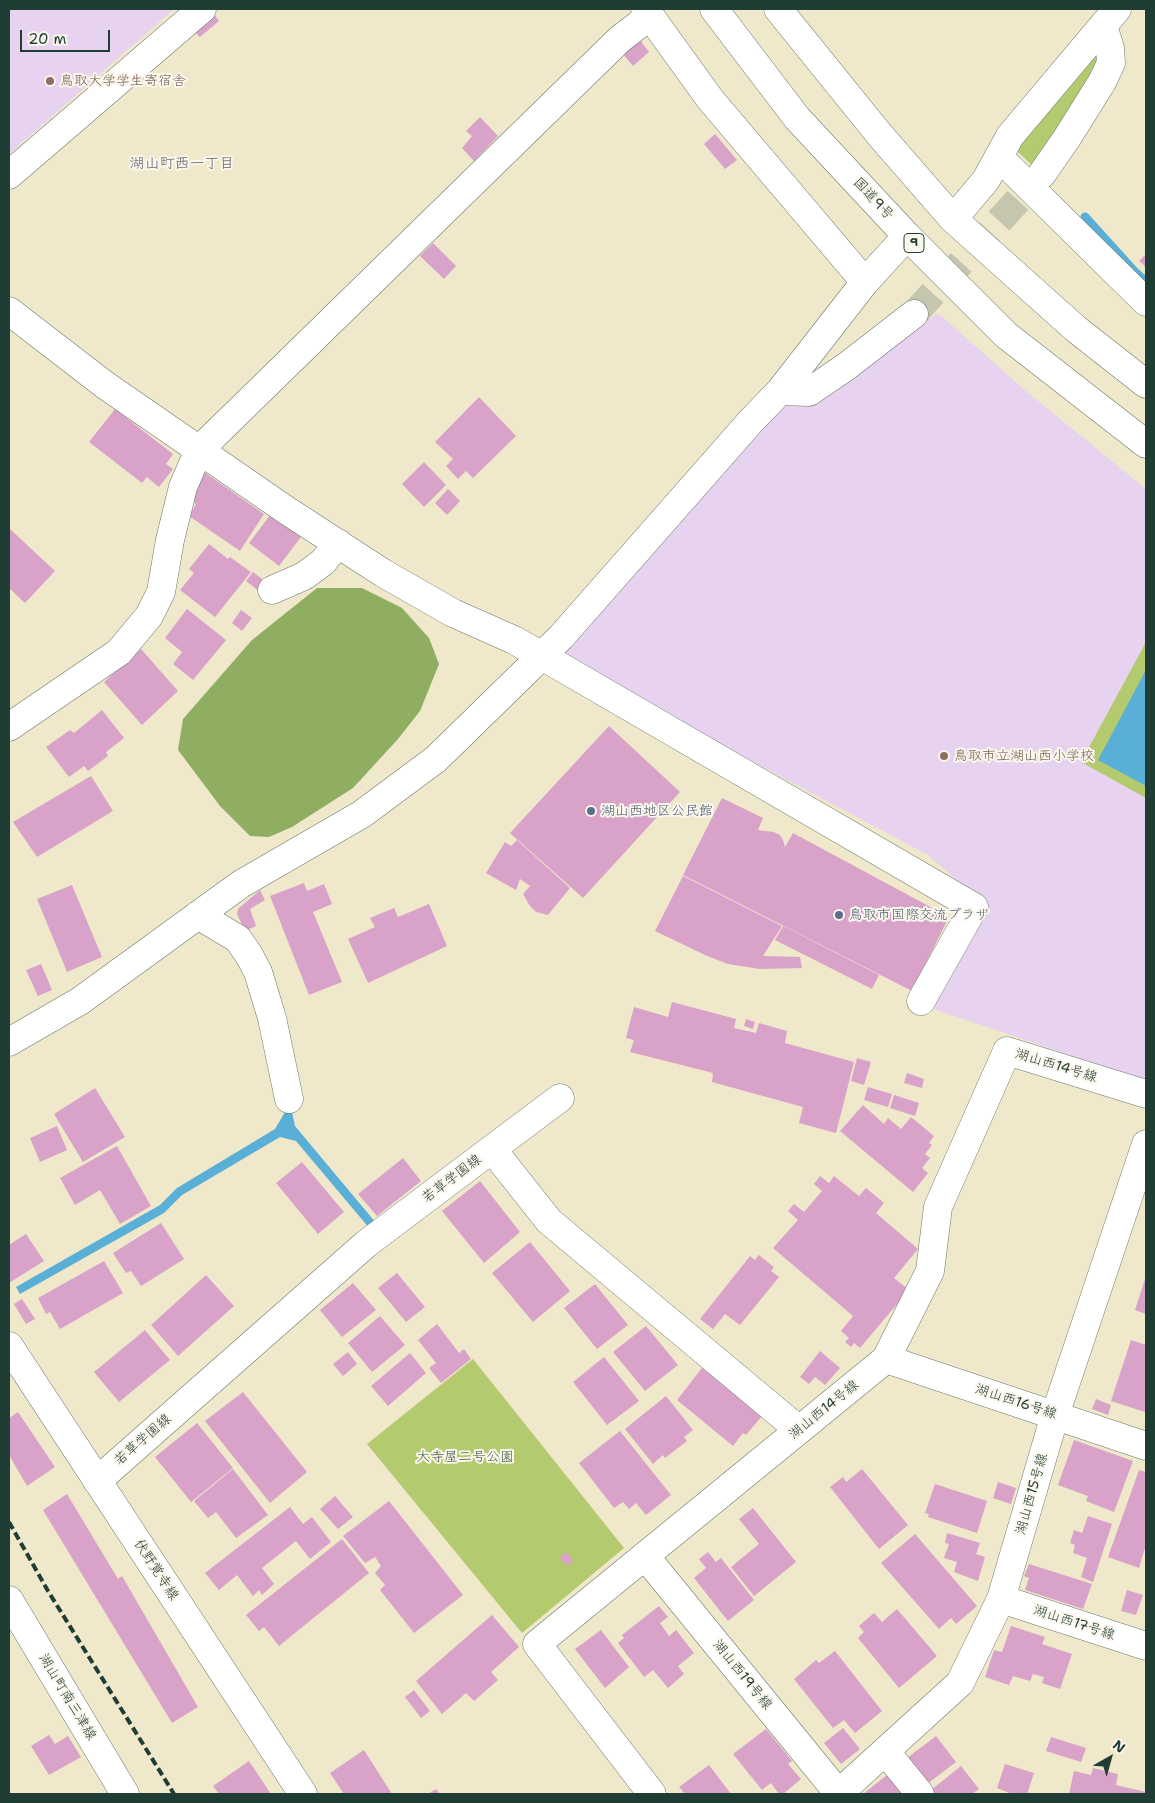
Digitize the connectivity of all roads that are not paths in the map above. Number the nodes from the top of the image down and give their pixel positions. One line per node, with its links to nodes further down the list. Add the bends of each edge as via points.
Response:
1 (202, 9): 8 (main road)
2 (714, 9): 10 (main road, 国道9号 / 9, via 797,118)
3 (778, 9): 9 (main road)
4 (648, 12): 11 (main road, via 710,99); 18 (main road)
5 (1110, 17): 6 (main road, via 1010,136); 7 (main road, via 1111,63)
6 (1000, 157): 9 (main road, via 986,180); 12 (main road)
7 (1042, 174)
8 (9, 175)
9 (953, 219): 15 (main road, via 1076,329)
10 (907, 236): 11 (main road); 17 (main road, 国道9号 / 9, via 1006,335)
11 (865, 282): 16 (main road)
12 (1146, 302)
13 (9, 311): 18 (main road, via 105,385)
14 (914, 314): 16 (main road, via 809,392)
15 (1146, 384)
16 (780, 391): 21 (main road)
17 (1146, 444)
18 (199, 450): 19 (main road); 22 (main road, via 183,487 161,592 150,616 119,652)
19 (338, 543): 20 (main road, via 323,562 304,576); 21 (main road, via 383,573 453,612)
20 (272, 590)
21 (542, 656): 23 (main road, via 429,764 362,814 241,884); 24 (main road, via 974,907)
22 (9, 727)
23 (198, 916): 25 (main road, via 80,1001); 28 (main road, via 238,939 258,972 272,1018)
24 (922, 1001)
25 (9, 1042)
26 (1146, 1094): 32 (main road, 湖山西14号線, via 1008,1051 938,1207 930,1271)
27 (560, 1098): 30 (main road)
28 (289, 1099)
29 (1146, 1144): 33 (main road, 湖山西15号線)
30 (492, 1149): 34 (main road, 若草学園線, via 549,1221); 36 (main road, 若草学園線, via 366,1244)
31 (9, 1346): 36 (main road, 伏野覚寺線)
32 (886, 1359): 33 (main road, 湖山西16号線); 34 (main road, 湖山西14号線)
33 (1055, 1415): 35 (main road, 湖山西16号線); 38 (main road, 湖山西15号線)
34 (799, 1430): 37 (main road, 湖山西14号線)
35 (1146, 1446)
36 (97, 1481): 43 (main road, 伏野覚寺線)
37 (645, 1556): 44 (main road, 湖山西14号線, via 537,1644); 45 (main road, 湖山西19号線)
38 (1001, 1599): 40 (main road, 湖山西17号線); 41 (main road, 湖山西15号線, via 960,1683)
39 (9, 1600): 42 (main road, 湖山町南三津線)
40 (1146, 1646)
41 (886, 1752): 45 (main road, 湖山西15号線); 46 (main road)
42 (125, 1794)
43 (303, 1794)
44 (652, 1794)
45 (838, 1794)
46 (920, 1794)

